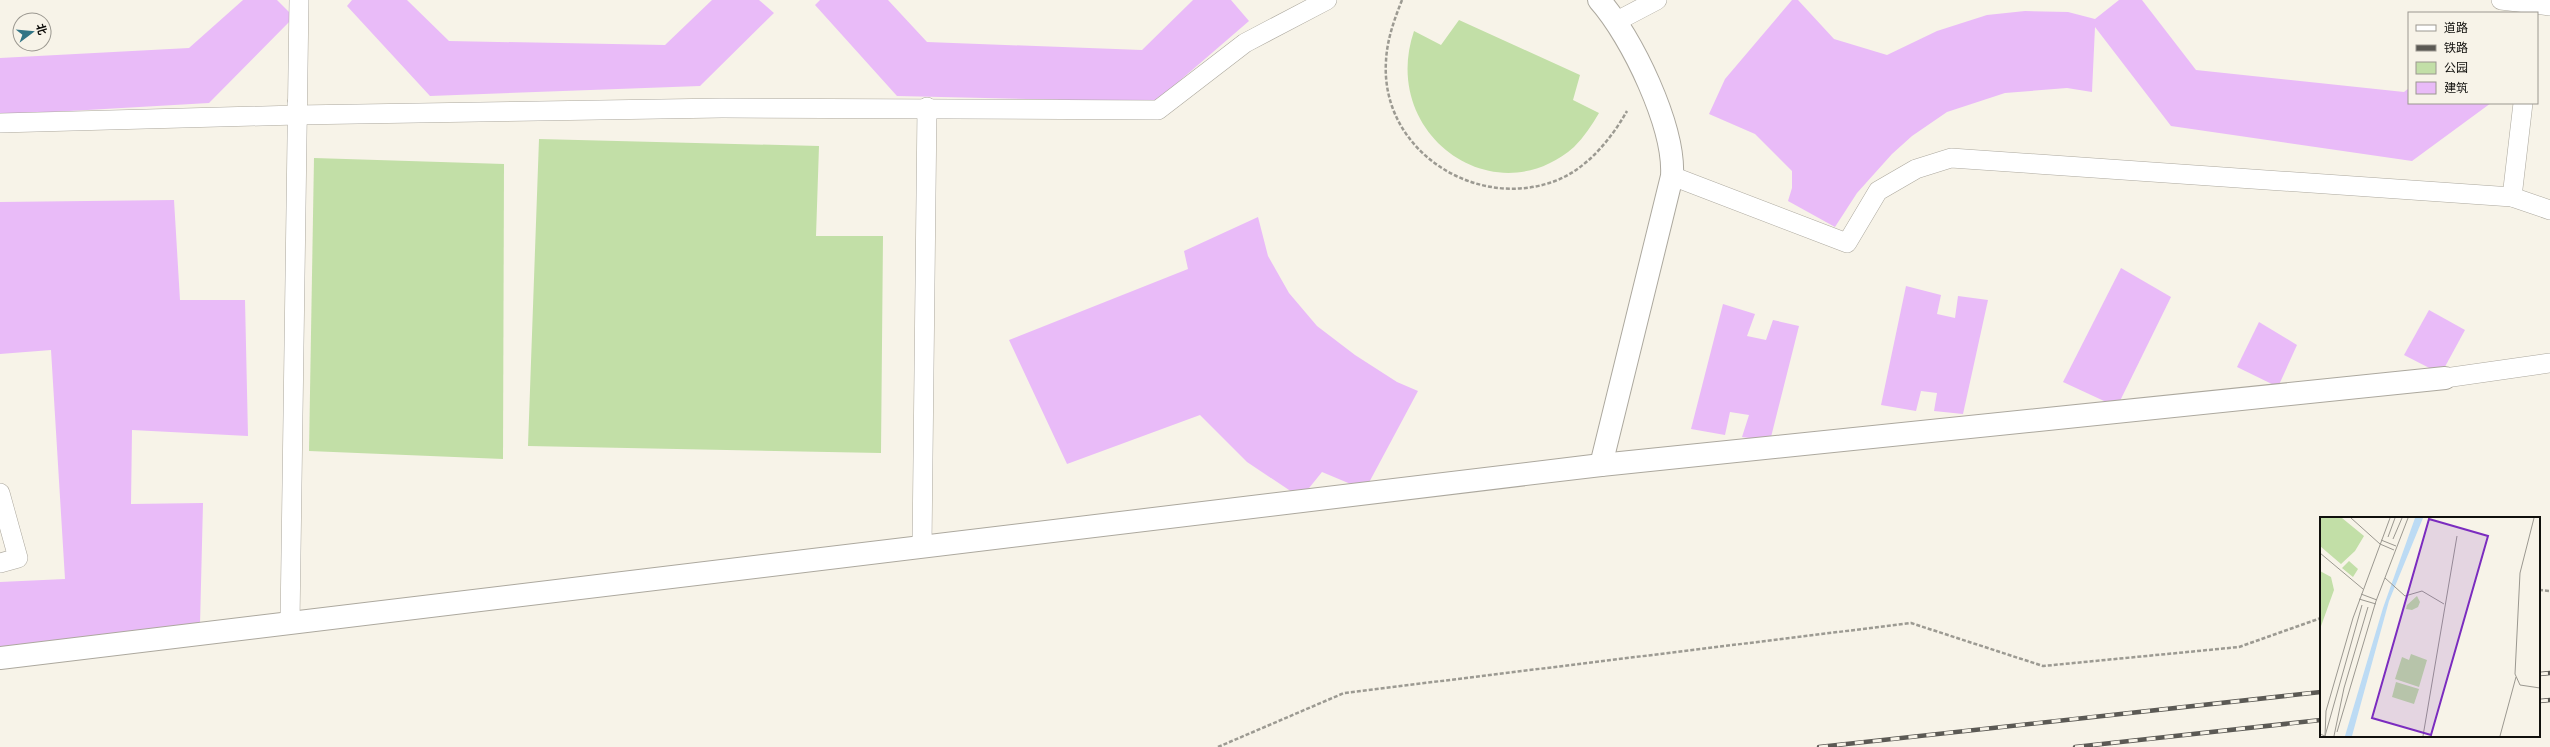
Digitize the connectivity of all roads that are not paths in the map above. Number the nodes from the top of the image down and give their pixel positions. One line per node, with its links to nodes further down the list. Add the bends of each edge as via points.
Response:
1 (299, 0): 10 (lane)
2 (1327, 0): 9 (lane, via 1245,43 1158,110)
3 (1599, 0): 7 (street)
4 (1657, 0): 7 (lane)
5 (2501, 0): 6 (lane)
6 (2540, 8)
7 (1617, 21): 12 (street, via 1670,139)
8 (2523, 104): 13 (lane)
9 (927, 107): 10 (lane); 19 (lane)
10 (296, 115): 11 (lane); 21 (lane)
11 (0, 123)
12 (1672, 176): 13 (lane, via 1847,243 1878,191 1916,169 1950,158); 17 (street)
13 (2512, 197): 14 (lane)
14 (2550, 210)
15 (2550, 363): 16 (lane)
16 (2445, 378): 17 (street)
17 (1593, 466): 19 (street); 23 (lane)
18 (0, 493): 20 (lane, via 18,558)
19 (922, 547): 21 (street)
20 (0, 563)
21 (290, 623): 22 (street)
22 (27, 655): 23 (lane)
23 (0, 658)

